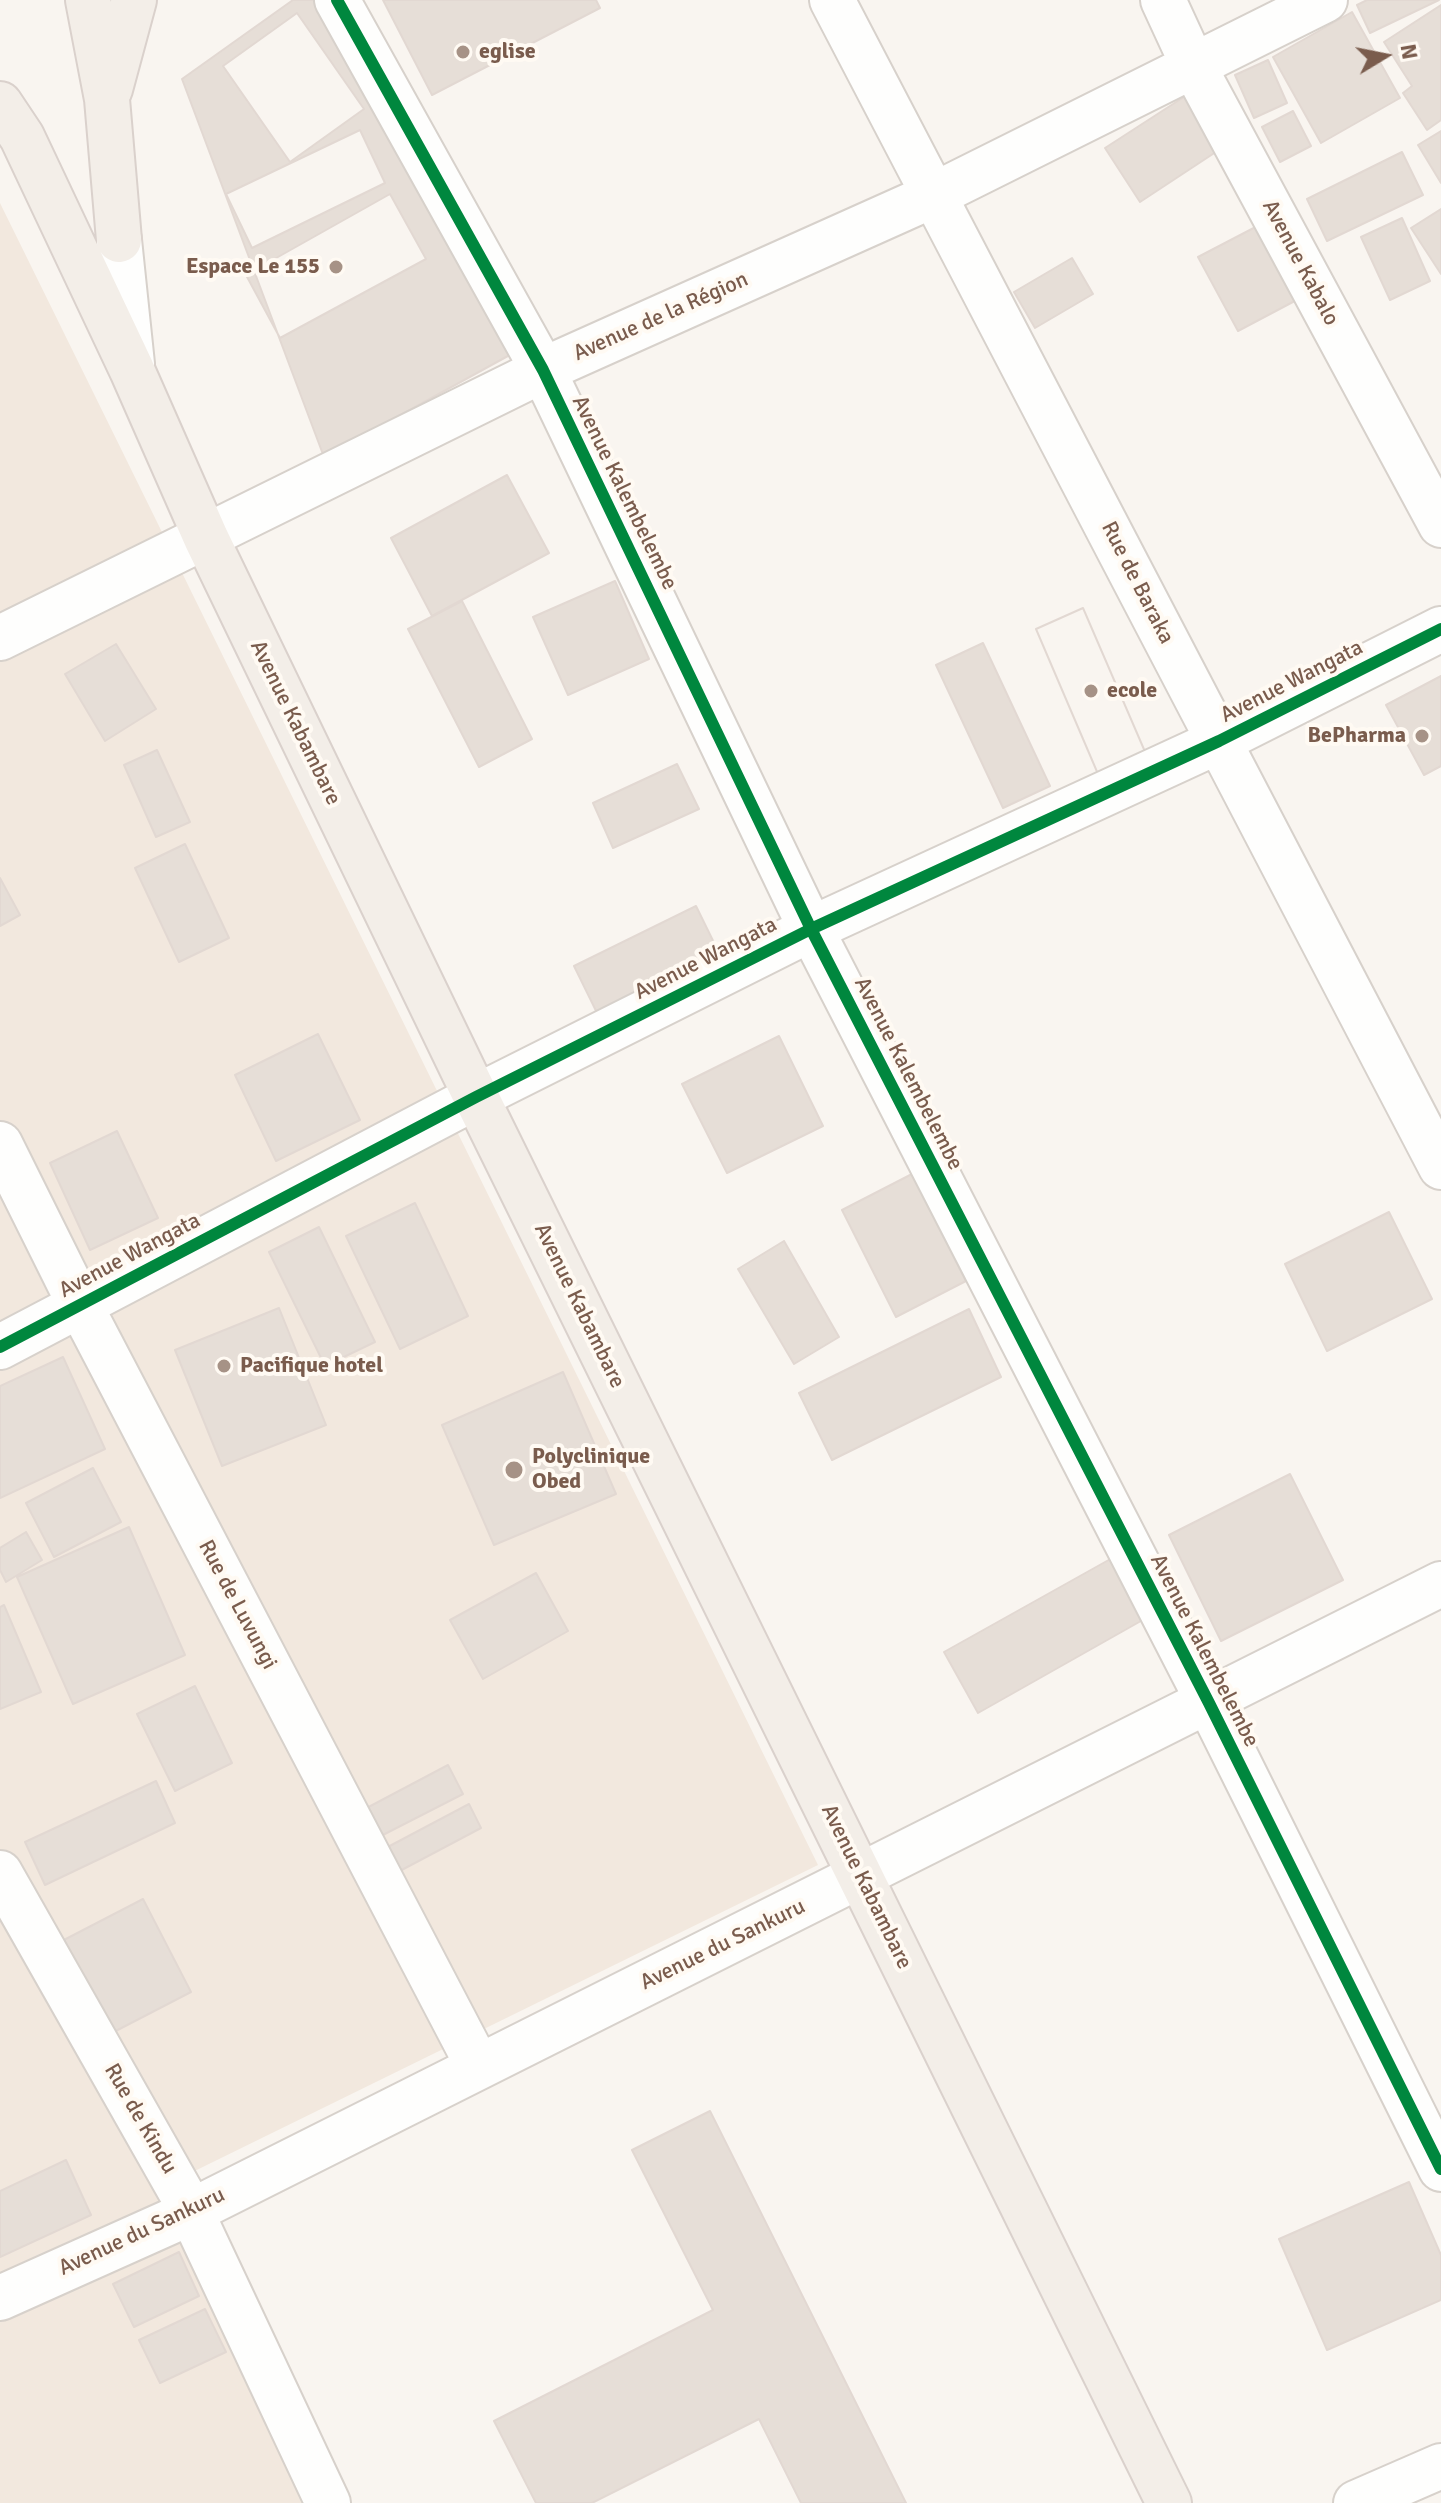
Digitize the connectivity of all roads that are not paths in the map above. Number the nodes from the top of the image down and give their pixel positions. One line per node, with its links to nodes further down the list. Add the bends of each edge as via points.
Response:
1 (88, 0): 8 (main road)
2 (134, 0): 8 (main road)
3 (337, 0): 13 (street, Avenue Kalembelembe)
4 (832, 0): 10 (street, Rue de Baraka)
5 (1163, 0): 7 (street, Avenue Kabalo)
6 (1325, 0): 7 (street, Avenue de la Région)
7 (1193, 65): 10 (street, Avenue de la Région); 14 (street, Avenue Kabalo)
8 (107, 99): 11 (main road)
9 (0, 104): 12 (main road, Avenue Kabambare, via 22,137)
10 (936, 194): 13 (street, Avenue de la Région); 18 (street, Rue de Baraka)
11 (119, 240): 12 (street)
12 (132, 370): 15 (main road, Avenue Kabambare)
13 (543, 370): 15 (street, Avenue de la Région); 19 (street, Avenue Kalembelembe)
14 (1441, 525)
15 (206, 538): 17 (street, Avenue de la Région); 20 (main road, Avenue Kabambare)
16 (1441, 629): 18 (street, Avenue Wangata)
17 (0, 638)
18 (1219, 741): 19 (street, Avenue Wangata); 22 (street, Rue de Baraka)
19 (811, 929): 20 (street, Avenue Wangata); 26 (street, Avenue Kalembelembe)
20 (476, 1097): 23 (street, Avenue Wangata); 28 (main road, Avenue Kabambare)
21 (0, 1144): 23 (street, Rue de Luvungi)
22 (1441, 1167)
23 (80, 1305): 24 (street, Avenue Wangata); 29 (street, Rue de Luvungi)
24 (0, 1347)
25 (1441, 1584): 26 (street, Avenue du Sankuru)
26 (1209, 1703): 28 (street, Avenue du Sankuru); 30 (street, Avenue Kalembelembe)
27 (0, 1873): 31 (street, Rue de Kindu)
28 (861, 1877): 29 (street, Avenue du Sankuru); 35 (main road, Avenue Kabambare)
29 (478, 2066): 31 (street, Avenue du Sankuru)
30 (1441, 2169)
31 (191, 2211): 32 (street, Avenue du Sankuru); 34 (street, Rue de Kindu)
32 (0, 2298)
33 (1441, 2466): 36 (street)
34 (328, 2503)
35 (1169, 2503)
36 (1356, 2503)

